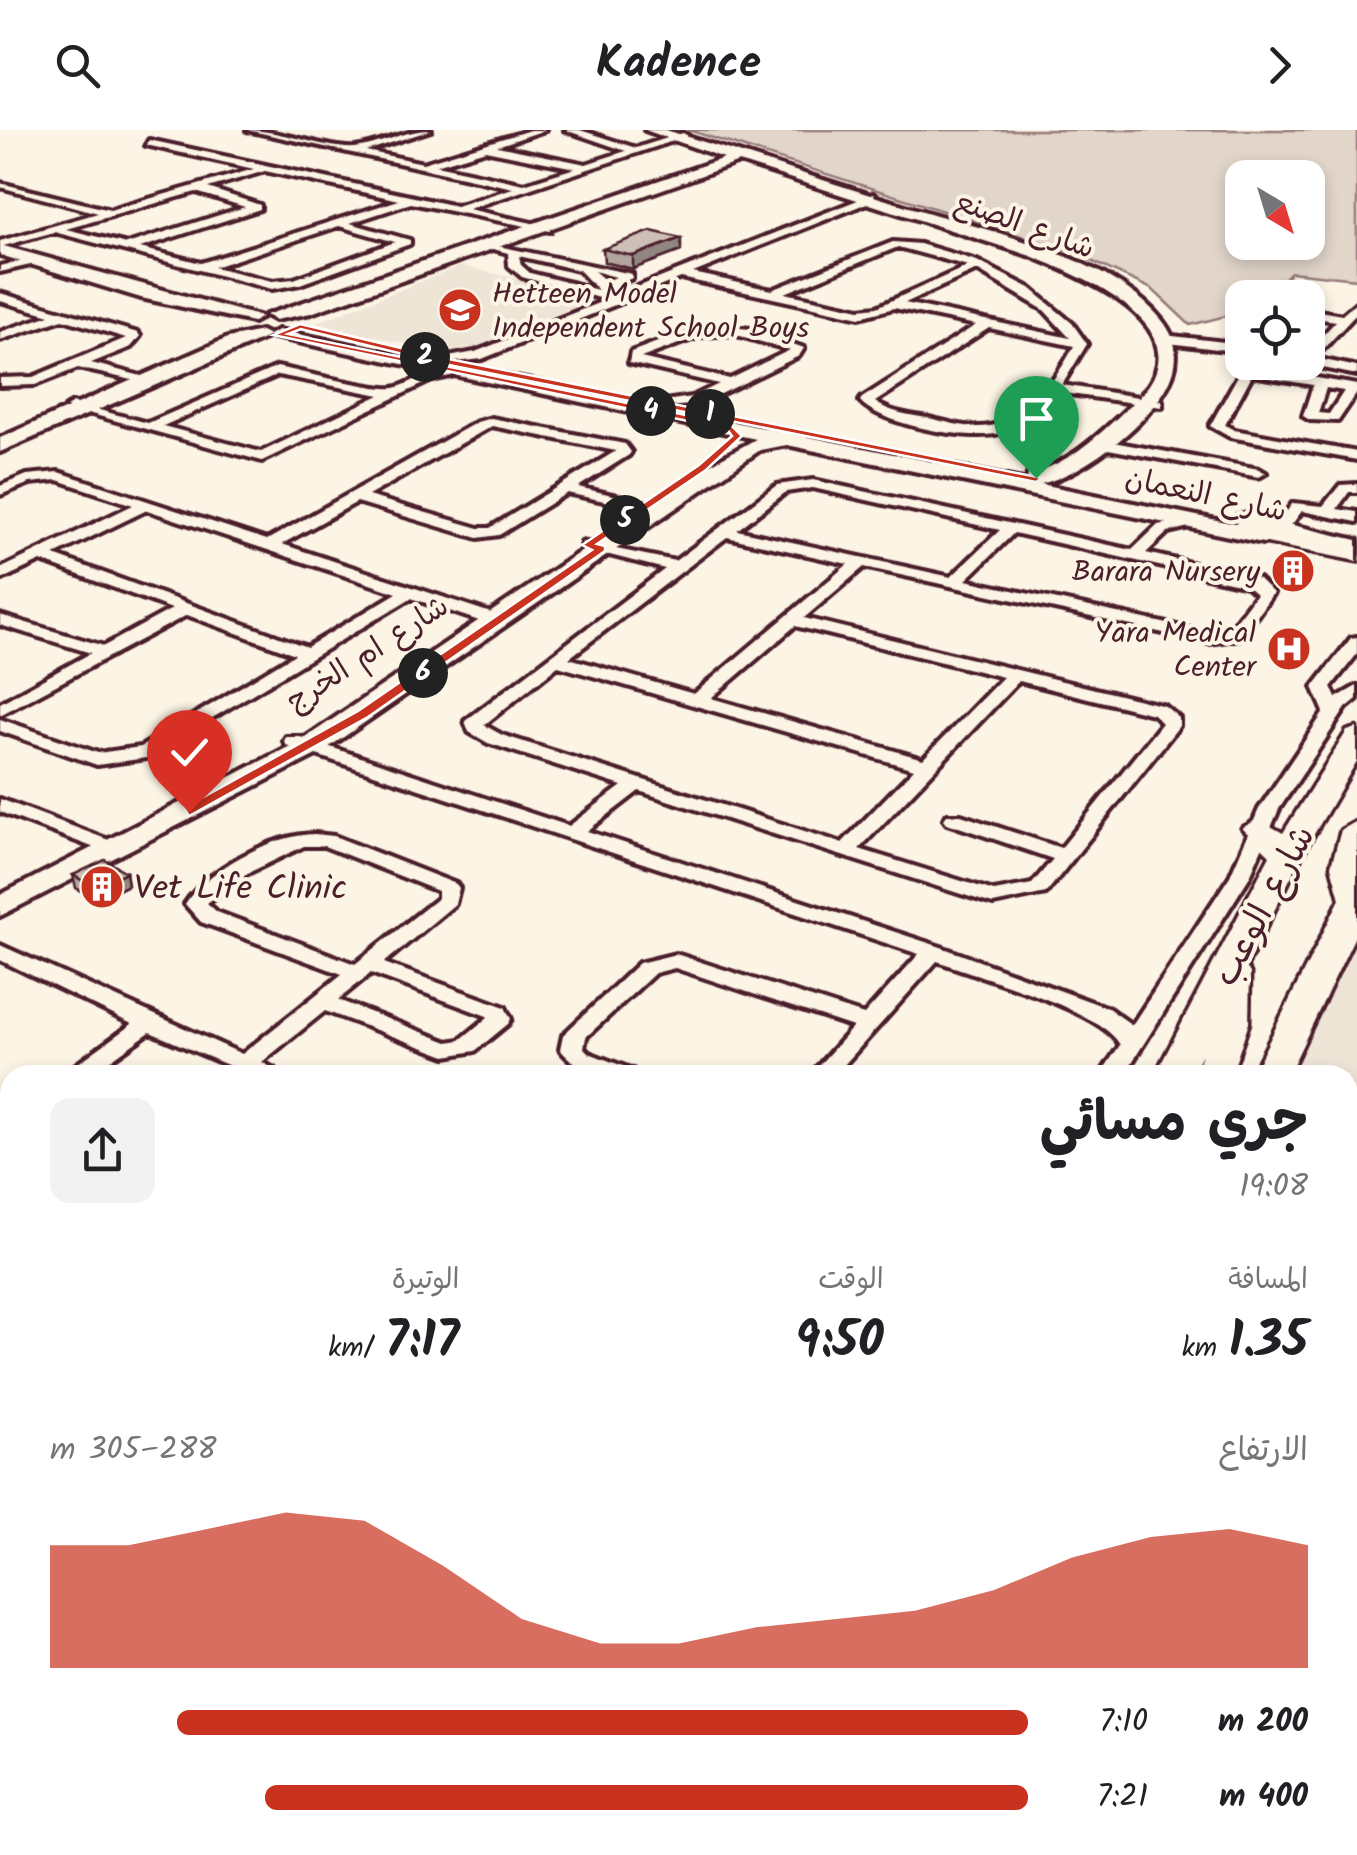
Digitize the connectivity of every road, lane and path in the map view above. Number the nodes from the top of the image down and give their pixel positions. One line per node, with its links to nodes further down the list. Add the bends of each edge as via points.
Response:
1 (252, 130): 8 (street)
2 (314, 130): 8 (street)
3 (426, 130): 14 (street)
4 (540, 130): 11 (street)
5 (570, 130): 13 (street)
6 (652, 130): 7 (street, شارع الصنع)
7 (674, 134): 13 (street); 16 (street, شارع الصنع)
8 (287, 138): 10 (street); 14 (street)
9 (149, 143): 15 (street)
10 (267, 143)
11 (486, 147): 17 (street); 18 (street)
12 (250, 148): 15 (street)
13 (633, 150): 18 (street)
14 (355, 151): 17 (street)
15 (216, 157): 19 (street)
16 (744, 158): 23 (street, شارع الصنع); 28 (street)
17 (423, 166): 20 (street)
18 (585, 167): 20 (street)
19 (266, 168): 22 (street); 24 (street)
20 (524, 187): 25 (street)
21 (5, 188): 26 (street)
22 (195, 188): 26 (street); 30 (street, via 256,208)
23 (870, 198): 38 (street); 52 (street, شارع الصنع, via 1126,296); 52 (street, شارع الصنع, via 1094,270 1161,316)
24 (410, 200): 25 (street); 27 (street)
25 (457, 210): 28 (street)
26 (111, 212): 29 (street)
27 (339, 223): 35 (street); 35 (street, via 406,242 288,284)
28 (542, 228): 31 (street); 49 (street)
29 (54, 229): 30 (street); 32 (street)
30 (128, 248): 35 (street)
31 (505, 249): 34 (street); 39 (street, via 526,274); 47 (street)
32 (0, 250): 33 (street, شارع النعمان)
33 (28, 262): 37 (street); 49 (street, شارع النعمان); 50 (street, شارع النعمان)
34 (575, 264): 39 (street, via 592,270); 39 (street, via 628,276)
35 (201, 267)
36 (974, 267): 40 (street, via 896,244); 42 (street); 54 (street, via 1044,300)
37 (0, 269)
38 (679, 274): 39 (street); 40 (street)
39 (608, 293): 56 (street)
40 (771, 295): 42 (street, via 847,312)
41 (0, 297): 44 (street)
42 (893, 304): 48 (street)
43 (1357, 306): 46 (street)
44 (66, 314): 51 (street); 58 (street, via 134,336)
45 (1325, 315): 46 (street)
46 (1344, 319): 53 (street)
47 (300, 323): 49 (street); 59 (street, شارع النعمان)
48 (987, 324): 54 (street); 65 (street, via 867,401 888,415 980,432 1003,428)
49 (267, 326): 50 (street); 59 (street, شارع النعمان); 61 (street)
50 (236, 328): 61 (street)
51 (0, 336)
52 (1170, 338): 55 (street); 68 (street)
53 (1325, 340)
54 (1081, 344): 65 (street)
55 (1225, 346)
56 (482, 363): 59 (street, شارع النعمان); 70 (street, شارع النعمان)
57 (1325, 363): 60 (street)
58 (78, 364): 61 (street); 62 (street, via 23,384)
59 (431, 367): 67 (street); 70 (street, شارع النعمان)
60 (1357, 370)
61 (144, 379): 69 (street)
62 (0, 382)
63 (1321, 382): 66 (street); 66 (street, via 1310,416 1320,420 1333,418); 75 (street, via 1248,370 1216,426)
64 (731, 383): 64 (street, via 798,348 706,328 634,360); 70 (street)
65 (1054, 388): 68 (street)
66 (1355, 389)
67 (393, 393): 71 (street, via 277,371); 71 (street, via 262,457)
68 (1151, 402): 74 (street); 77 (street, via 1072,468)
69 (78, 409): 71 (street); 73 (street)
70 (712, 414): 72 (street, شارع النعمان); 77 (street, شارع النعمان); 84 (street, شارع ام الخرج, via 737,436 734,442)
71 (150, 427)
72 (792, 439): 84 (street, شارع ام الخرج, via 754,446); 85 (street, شارع النعمان)
73 (0, 442)
74 (1113, 446): 76 (street); 81 (street, via 1087,481)
75 (1357, 456)
76 (1259, 474)
77 (1036, 478): 81 (street, شارع النعمان)
78 (1357, 488): 86 (street, via 1345,488)
79 (567, 489): 82 (street, via 505,528 478,532); 82 (street, via 624,452 491,422); 84 (street)
80 (0, 491): 83 (street, via 44,475)
81 (1099, 492): 91 (street, شارع النعمان)
82 (356, 496): 94 (street)
83 (146, 505): 94 (street); 97 (street)
84 (653, 507): 95 (street, شارع ام الخرج)
85 (1146, 511): 88 (street, شارع النعمان); 89 (street)
86 (1327, 511): 87 (street); 91 (street, via 1294,508)
87 (1357, 517)
88 (1197, 521): 89 (street); 92 (street, شارع النعمان)
89 (1163, 528): 98 (street)
90 (1010, 529): 93 (street, via 801,484 782,488); 98 (street); 102 (street)
91 (1281, 529): 96 (street, شارع النعمان)
92 (1230, 530): 96 (main road)
93 (726, 532): 99 (street); 100 (street)
94 (271, 544): 103 (street)
95 (595, 547): 100 (street); 105 (street, شارع ام الخرج)
96 (1354, 552)
97 (40, 555): 101 (street); 104 (street)
98 (1135, 556): 102 (street, via 1253,582 1265,593 1236,634 1209,638)
99 (861, 561): 102 (street); 107 (street)
100 (679, 566): 111 (street)
101 (0, 574)
102 (955, 582)
103 (410, 592): 105 (street); 110 (street)
104 (187, 608): 109 (street); 110 (street)
105 (489, 619): 120 (street, شارع ام الخرج)
106 (0, 620): 109 (street)
107 (791, 620): 112 (street); 115 (street)
108 (1357, 642): 113 (street)
109 (105, 652): 116 (street)
110 (310, 654): 118 (street, via 130,758 98,759)
111 (557, 660): 115 (street); 122 (street, via 474,721 476,728)
112 (1015, 675): 121 (street); 131 (street, via 1160,710 1172,722)
113 (1332, 679): 114 (street); 117 (street, via 1321,690)
114 (1356, 691): 117 (street)
115 (698, 700): 121 (street)
116 (0, 710)
117 (1334, 713): 125 (street)
118 (0, 725)
119 (1357, 737): 130 (main road, شارع الوعب)
120 (302, 743): 127 (street); 128 (street, شارع ام الخرج)
121 (929, 766): 129 (street)
122 (636, 784): 127 (street); 129 (street)
123 (0, 805): 128 (street)
124 (954, 820): 131 (street)
125 (1258, 828): 130 (main road); 141 (street, via 1240,876)
126 (1357, 830): 133 (main road, via 1347,866)
127 (571, 834): 136 (street)
128 (108, 846): 132 (street, شارع ام الخرج); 134 (street, شارع ام الخرج)
129 (846, 851): 131 (street, via 993,898 1039,889)
130 (1288, 854): 137 (main road, شارع الوعب)
131 (1065, 856)
132 (0, 892)
133 (1357, 899): 153 (main road)
134 (0, 907)
135 (0, 952): 142 (street)
136 (933, 952): 140 (street); 143 (street)
137 (1232, 962): 151 (main road, شارع الوعب); 152 (main road, via 1231,1023)
138 (365, 969): 138 (street, via 448,900 449,888 328,840 312,840 292,843 198,896 199,910 209,917); 139 (street); 139 (street, via 496,1012 500,1019 467,1046 446,1049)
139 (323, 1002): 145 (street)
140 (1100, 1013): 141 (street); 144 (street)
141 (1151, 1014): 144 (street)
142 (148, 1023): 145 (street); 146 (street)
143 (868, 1024): 148 (street, via 676,961 658,963 574,1035 572,1050); 149 (street)
144 (1132, 1044): 150 (street)
145 (246, 1063): 147 (street)
146 (88, 1065)
147 (250, 1065)
148 (600, 1065)
149 (831, 1065)
150 (1118, 1065)
151 (1177, 1065)
152 (1217, 1065)
153 (1275, 1065)

